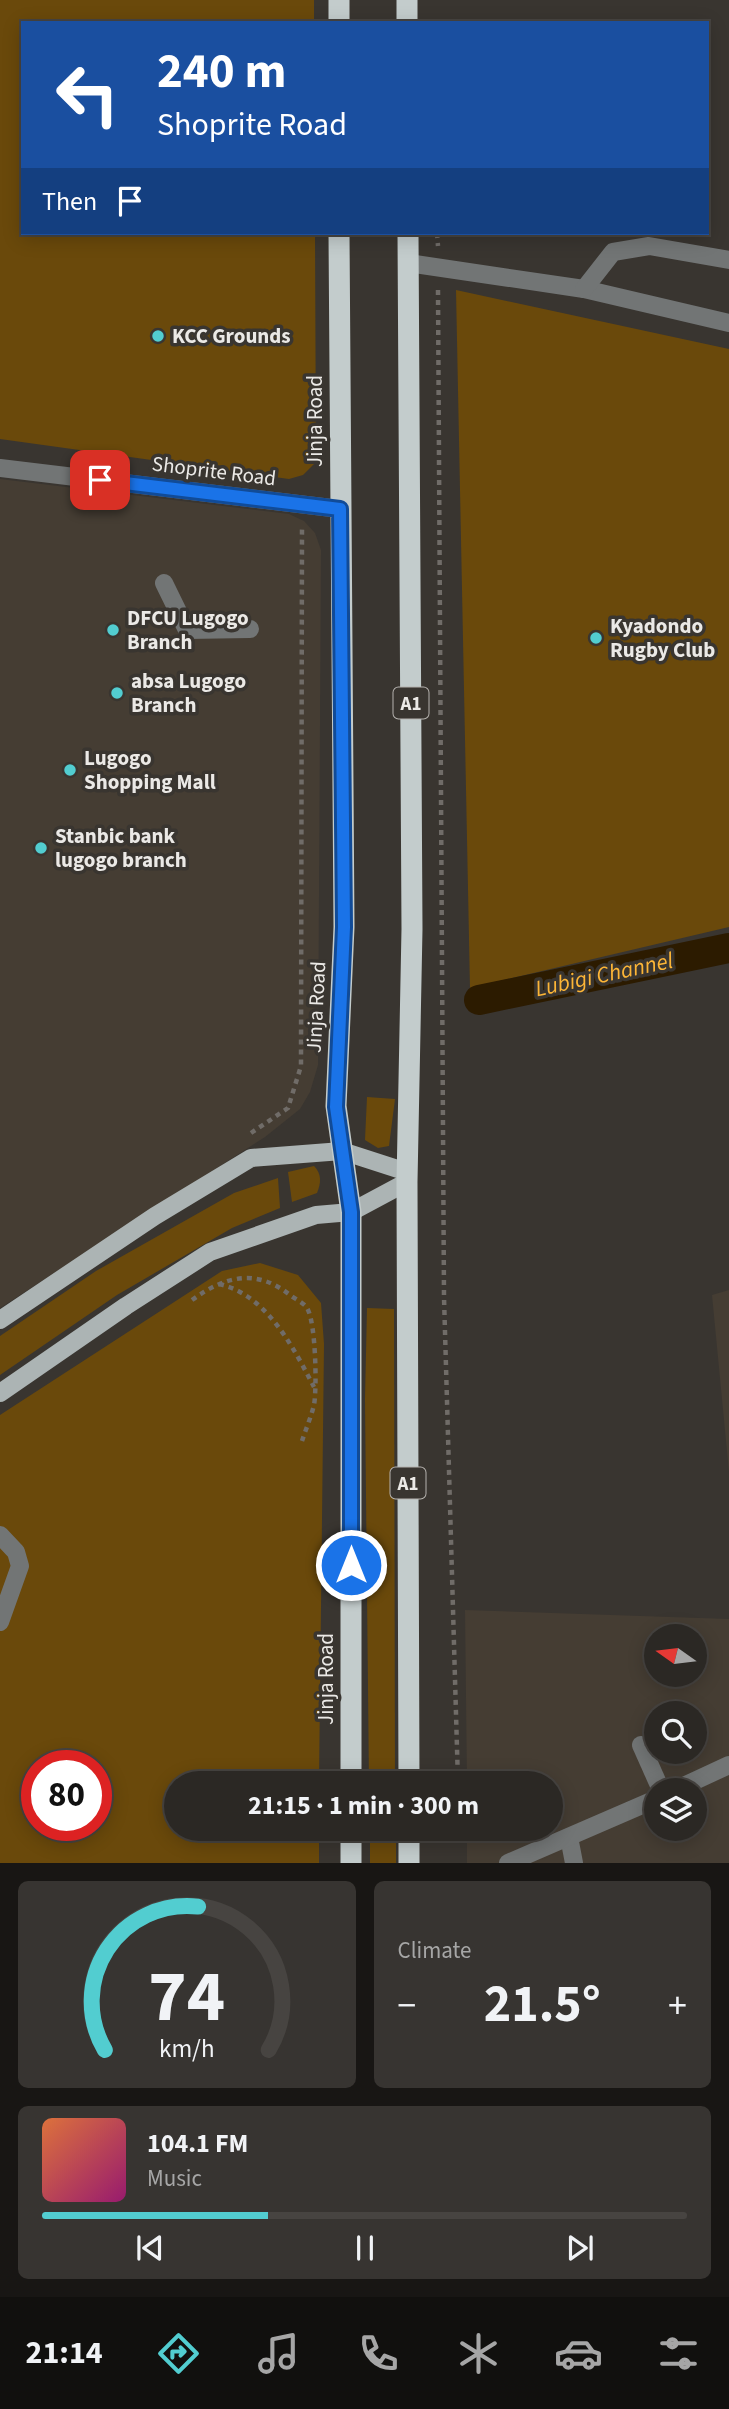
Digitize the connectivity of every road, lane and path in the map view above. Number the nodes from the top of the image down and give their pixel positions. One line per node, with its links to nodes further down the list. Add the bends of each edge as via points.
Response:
1 (339, 0): 3 (highway)
2 (407, 0): 4 (highway)
3 (339, 21)
4 (407, 21)
5 (339, 235): 15 (highway, Jinja Road)
6 (408, 235): 9 (highway, A1)
7 (437, 235): 10 (path)
8 (729, 260): 11 (street, via 649,246 614,252)
9 (408, 263): 10 (street); 20 (highway, A1, via 412,929)
10 (438, 267): 11 (street); 34 (path, via 444,1297)
11 (584, 289): 12 (street)
12 (729, 323)
13 (0, 468): 14 (street, Shoprite Road)
14 (302, 505): 15 (street, Shoprite Road); 18 (path, via 301,1066)
15 (340, 509): 19 (highway, Jinja Road, via 344,927 336,1107)
16 (164, 583): 17 (street, via 187,630)
17 (250, 629)
18 (288, 1108)
19 (342, 1151): 20 (main road); 21 (highway, Jinja Road); 24 (main road, via 251,1158)
20 (407, 1177): 21 (main road); 33 (highway, A1)
21 (351, 1212): 26 (main road, via 316,1216 210,1252); 32 (highway, Jinja Road)
22 (217, 1284): 23 (path); 25 (path, via 247,1295 287,1336); 25 (path, via 254,1278 282,1289 307,1308 314,1336)
23 (192, 1300)
24 (0, 1320)
25 (314, 1388): 27 (path)
26 (0, 1393)
27 (302, 1441)
28 (0, 1535): 29 (street, via 20,1558 20,1566)
29 (0, 1622)
30 (641, 1745): 35 (street)
31 (729, 1765): 36 (street)
32 (351, 1771)
33 (409, 1771)
34 (458, 1771)
35 (656, 1778)
36 (701, 1778)
37 (644, 1804): 38 (street)
38 (569, 1836): 43 (street); 44 (street)
39 (351, 1841): 41 (highway)
40 (409, 1841): 42 (highway)
41 (351, 1863)
42 (409, 1863)
43 (508, 1863)
44 (574, 1863)

